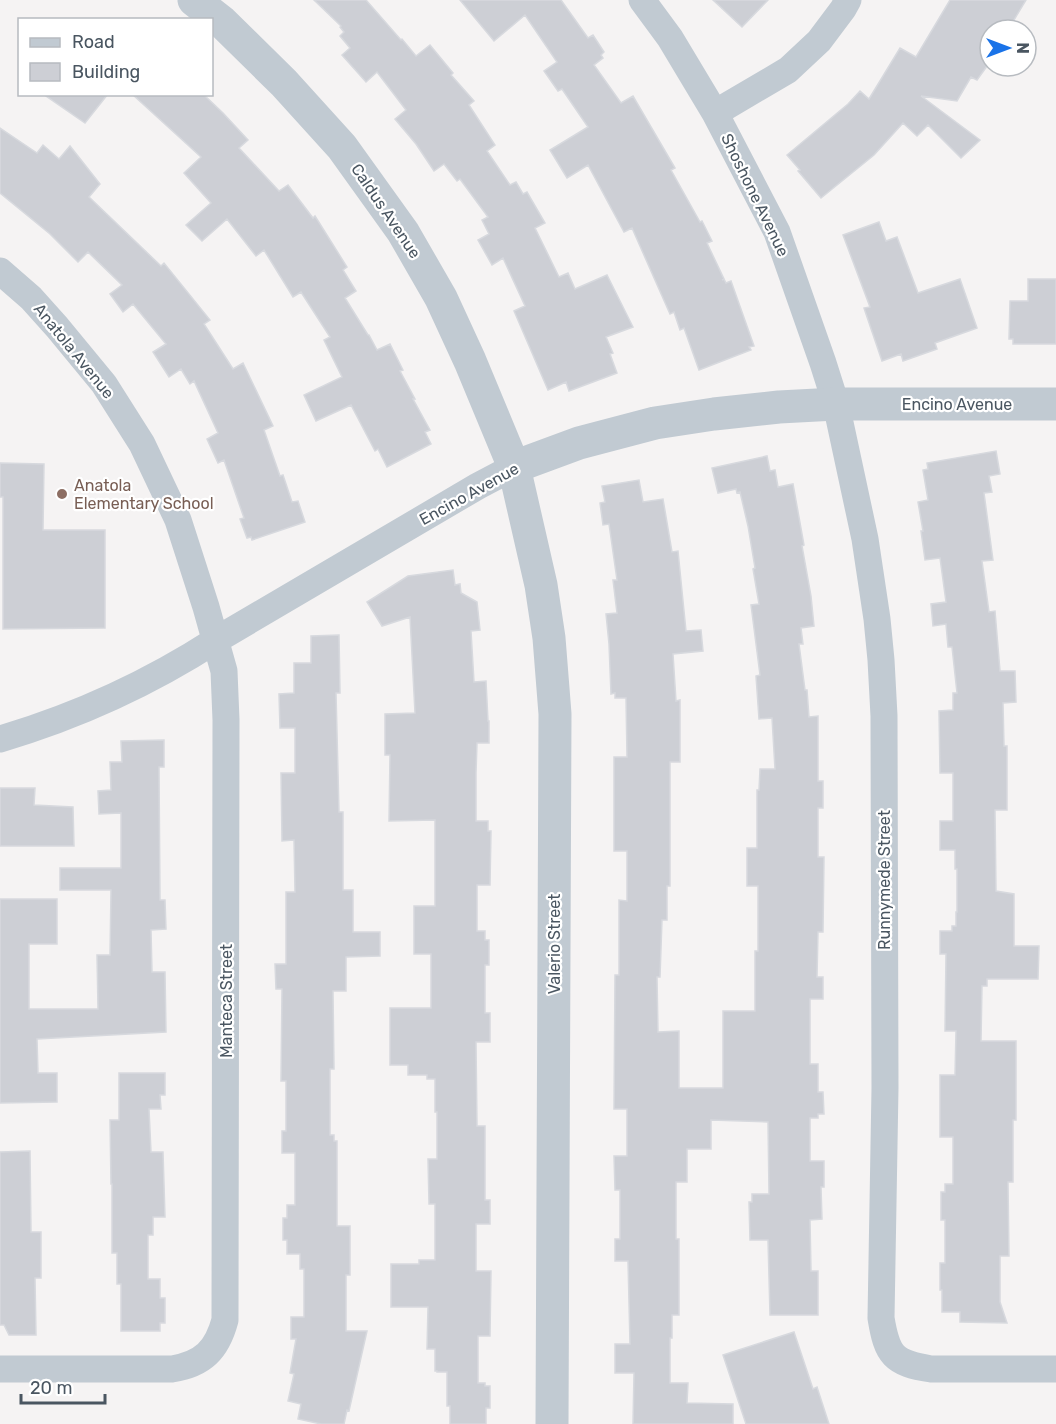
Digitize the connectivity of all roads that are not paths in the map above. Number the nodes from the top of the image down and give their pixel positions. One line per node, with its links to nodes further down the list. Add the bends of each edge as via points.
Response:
1 (194, 0): 8 (street, Caldus Avenue, via 284,82 342,147 404,232 441,297)
2 (642, 0): 4 (street, Shoshone Avenue)
3 (848, 0): 4 (street, via 819,41 788,70)
4 (715, 113): 6 (street, Shoshone Avenue, via 777,232)
5 (0, 271): 9 (street, Anatola Avenue, via 31,297 71,343 104,384 142,444 178,520)
6 (836, 404): 7 (street, Encino Avenue); 8 (street, Encino Avenue, via 768,408 655,423 579,443); 12 (street, Runnymede Street, via 865,539 881,660 884,1338 894,1357 912,1366)
7 (1056, 404)
8 (514, 467): 9 (street, Encino Avenue); 13 (street, Valerio Street, via 541,585 555,714)
9 (216, 640): 10 (street, Encino Avenue, via 181,663 100,703); 11 (street, Manteca Street, via 224,671 226,720 225,1320 213,1349 189,1365 172,1369)
10 (0, 739)
11 (0, 1369)
12 (1056, 1369)
13 (552, 1424)

